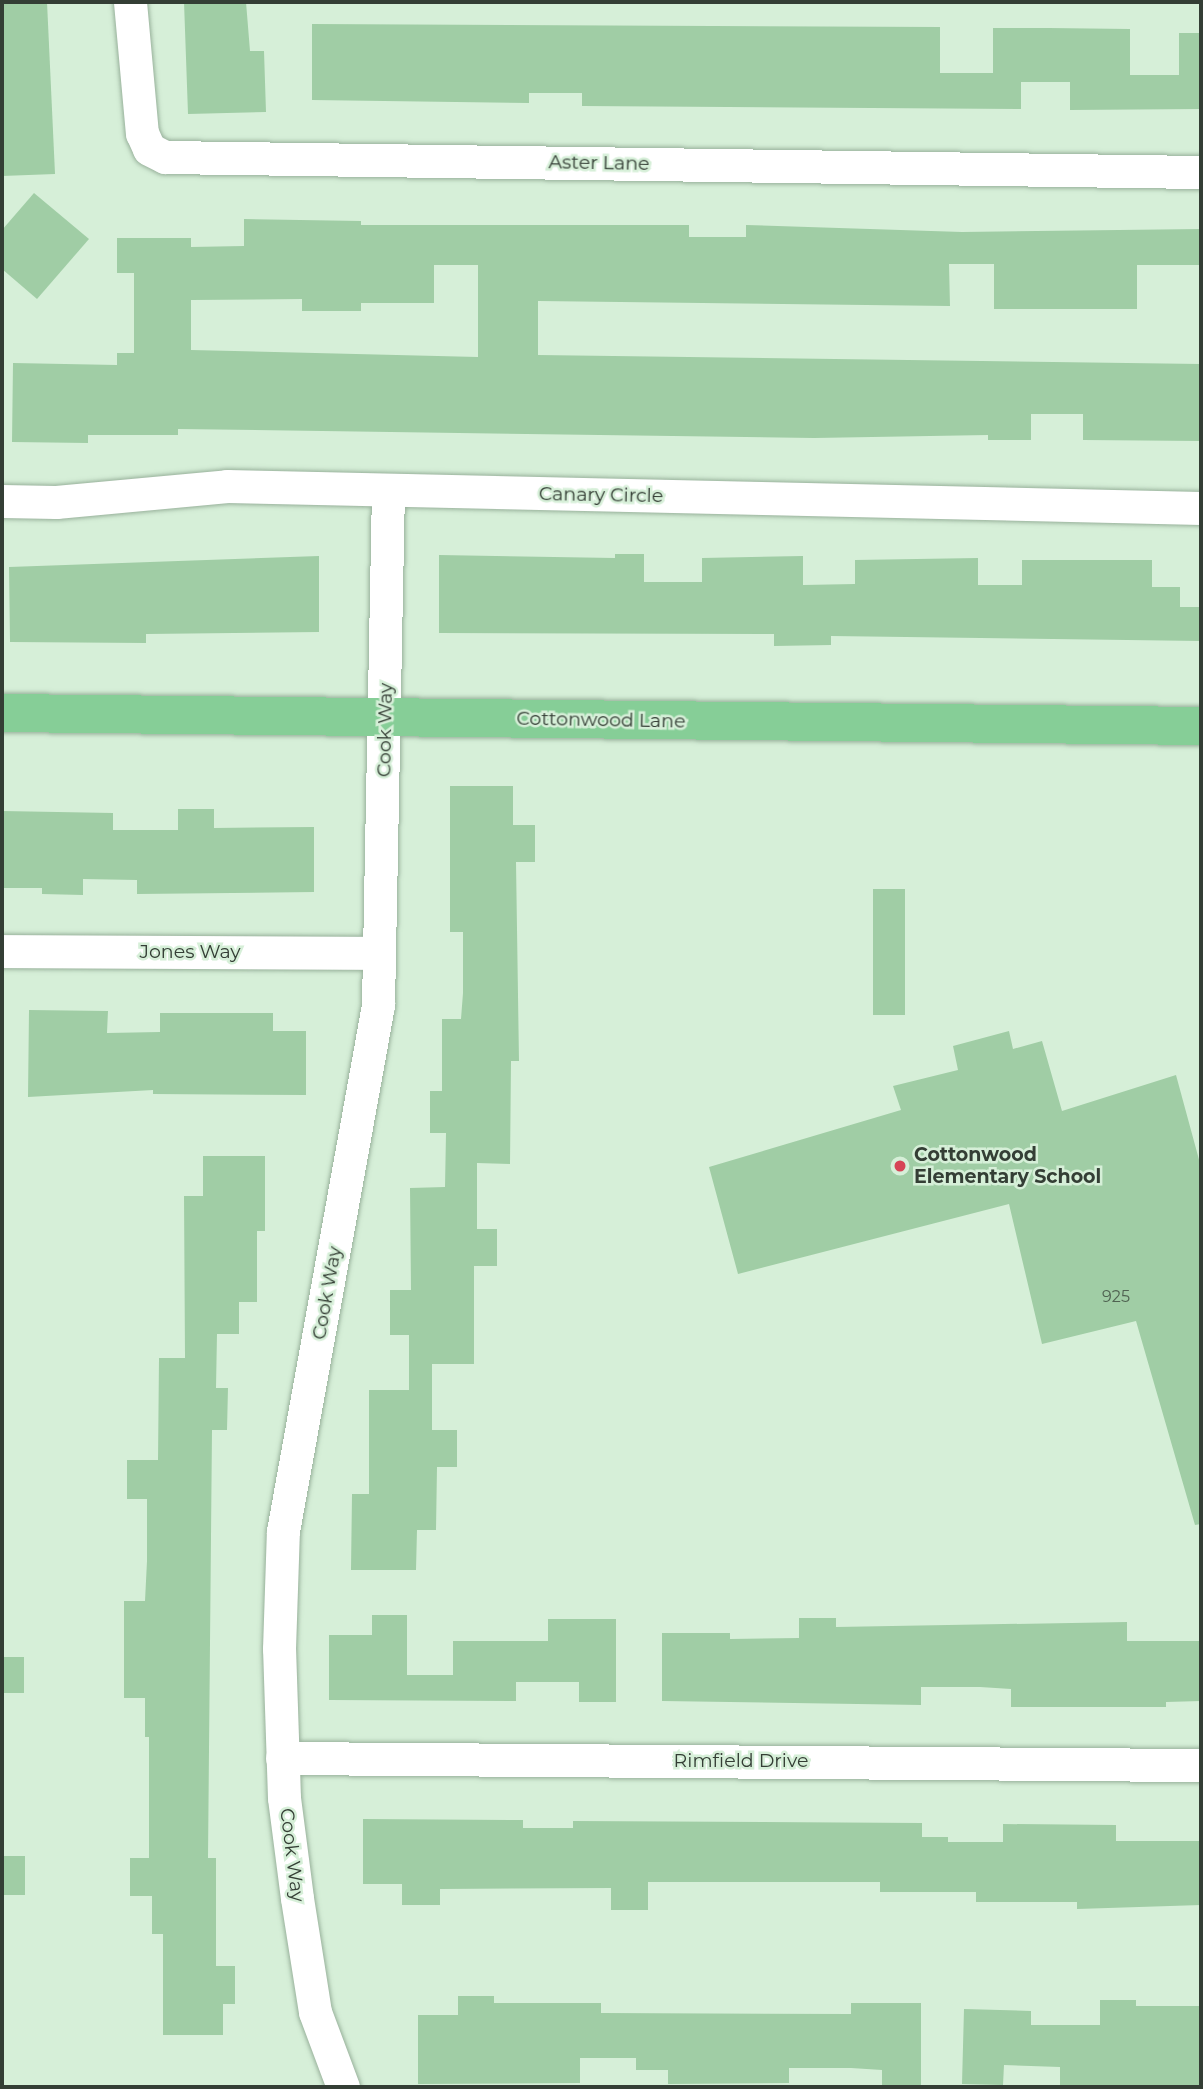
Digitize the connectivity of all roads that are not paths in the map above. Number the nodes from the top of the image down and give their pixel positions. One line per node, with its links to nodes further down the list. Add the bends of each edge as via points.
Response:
1 (130, 2): 2 (street, Aster Lane, via 142,133 149,149 165,157)
2 (1201, 172)
3 (388, 491): 4 (street, Canary Circle, via 228,486 56,502); 5 (street, Canary Circle); 7 (street, Cook Way)
4 (2, 501)
5 (1201, 508)
6 (2, 713): 7 (main road, Cottonwood Lane)
7 (386, 718): 8 (main road, Cottonwood Lane); 10 (street, Cook Way)
8 (1201, 726)
9 (2, 951): 10 (street, Jones Way)
10 (378, 953): 11 (street, Cook Way, via 378,1005 283,1531)
11 (282, 1758): 12 (street, Rimfield Drive); 13 (street, Cook Way, via 315,2012)
12 (1201, 1765)
13 (343, 2087)

